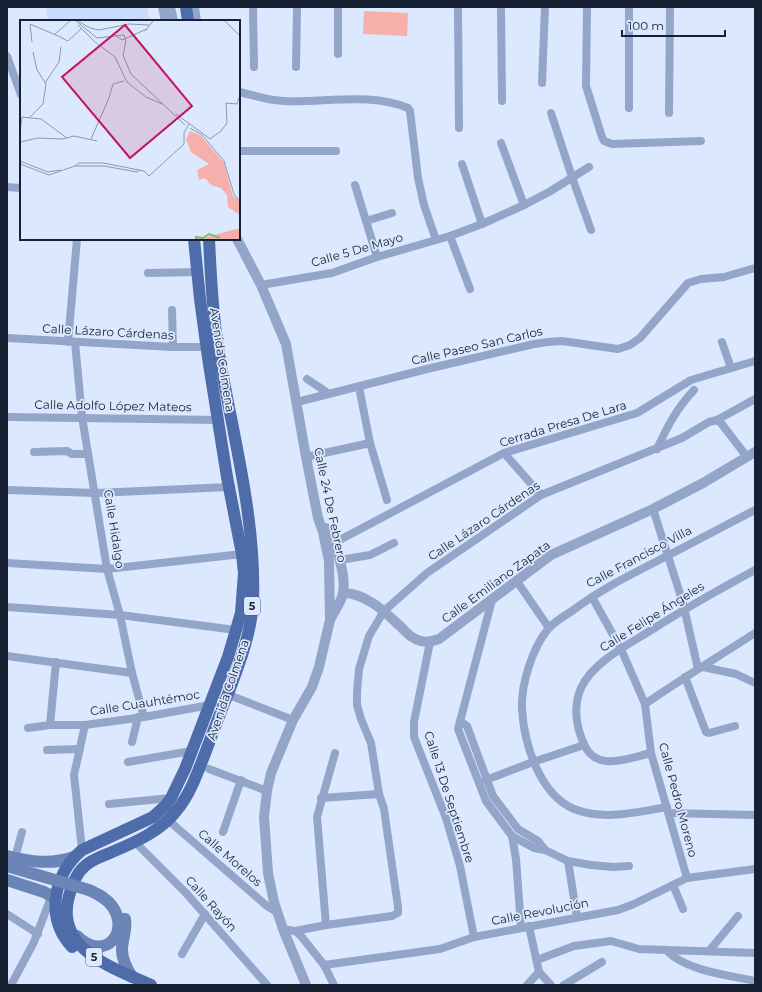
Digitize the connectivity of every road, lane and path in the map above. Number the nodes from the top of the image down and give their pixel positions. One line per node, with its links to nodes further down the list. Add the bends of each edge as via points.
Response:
1 (163, 7): 15 (street)
2 (170, 7): 16 (street)
3 (178, 7): 17 (main road)
4 (186, 7): 18 (main road)
5 (194, 7): 19 (street)
6 (253, 7): 22 (street)
7 (297, 7): 23 (street)
8 (338, 7): 20 (street)
9 (458, 7): 31 (street)
10 (501, 7): 27 (street)
11 (545, 7): 24 (street)
12 (587, 7): 32 (street, via 586,86 604,141 612,144)
13 (629, 7): 28 (street)
14 (670, 7): 30 (street)
15 (166, 20)
16 (173, 20)
17 (180, 20)
18 (188, 20)
19 (196, 20)
20 (338, 54)
21 (7, 56): 25 (street)
22 (254, 67)
23 (296, 67)
24 (542, 83)
25 (20, 92)
26 (240, 92): 52 (street, via 283,101 350,99 391,102 408,108 418,178)
27 (502, 101)
28 (629, 108)
29 (551, 113): 38 (street)
30 (669, 113)
31 (458, 128)
32 (701, 141)
33 (501, 143): 42 (street)
34 (240, 151): 35 (street)
35 (336, 151)
36 (462, 164): 45 (street)
37 (589, 167): 38 (street, Calle 5 De Mayo)
38 (572, 177): 42 (street, Calle 5 De Mayo); 46 (street)
39 (355, 185): 44 (street)
40 (7, 187): 41 (street)
41 (20, 188)
42 (524, 206): 45 (street, Calle 5 De Mayo)
43 (392, 213): 44 (street)
44 (366, 221): 53 (street)
45 (482, 224): 47 (street, Calle 5 De Mayo)
46 (591, 230)
47 (450, 236): 52 (street, Calle 5 De Mayo); 58 (street)
48 (77, 240): 61 (street, Calle Hidalgo)
49 (194, 240): 55 (main road, 5)
50 (209, 240): 149 (main road, Avenida Colmena / 5, via 211,298 251,541 252,604 249,630 241,660 194,783)
51 (238, 240): 57 (street, Calle 24 De Febrero)
52 (436, 240): 53 (street, Calle 5 De Mayo)
53 (377, 257): 57 (street, Calle 5 De Mayo, via 332,273)
54 (755, 268): 68 (street, Calle Paseo San Carlos, via 724,277 688,283 640,338 625,348 548,342)
55 (198, 272): 56 (street); 64 (main road, 5)
56 (148, 273)
57 (261, 285): 72 (street, Calle 24 De Febrero, via 286,344)
58 (470, 289)
59 (172, 310): 63 (street)
60 (7, 338): 61 (street, Calle Lázaro Cárdenas)
61 (71, 342): 63 (street, Calle Lázaro Cárdenas); 74 (street, Calle Hidalgo)
62 (722, 342): 66 (street)
63 (173, 347): 64 (street, Calle Lázaro Cárdenas)
64 (207, 347): 75 (main road, 5)
65 (755, 361): 66 (street, Cerrada Presa De Lara)
66 (731, 368): 80 (street, Cerrada Presa De Lara, via 691,380 637,413)
67 (307, 379): 70 (street)
68 (359, 387): 70 (street, Calle Paseo San Carlos); 77 (street)
69 (694, 390): 78 (street, via 670,421)
70 (328, 393): 72 (street, Calle Paseo San Carlos)
71 (755, 399): 76 (street)
72 (297, 402): 83 (street, Calle 24 De Febrero)
73 (7, 416): 74 (street, Calle Adolfo López Mateos)
74 (82, 417): 75 (street, Calle Adolfo López Mateos); 81 (street, Calle Hidalgo)
75 (219, 420): 84 (main road, Avenida Colmena / 5)
76 (717, 420): 78 (street, Calle Lázaro Cárdenas); 82 (street)
77 (370, 442): 83 (street); 88 (street)
78 (657, 449): 87 (street, Calle Lázaro Cárdenas)
79 (34, 452): 81 (street, via 67,451 72,454)
80 (504, 453): 87 (street); 93 (street, Cerrada Presa De Lara)
81 (88, 454): 86 (street, Calle Hidalgo)
82 (751, 455): 89 (street, Calle Emiliano Zapata)
83 (306, 457): 91 (street, Calle 24 De Febrero)
84 (229, 486): 86 (street); 94 (main road, Avenida Colmena / 5)
85 (7, 490): 86 (street)
86 (96, 493): 98 (street, Calle Hidalgo)
87 (541, 495): 106 (street, Calle Lázaro Cárdenas, via 427,573)
88 (388, 500)
89 (653, 509): 95 (street); 100 (street, Calle Emiliano Zapata, via 552,554)
90 (755, 510): 95 (street, Calle Francisco Villa)
91 (318, 518): 93 (street); 108 (street, Calle 24 De Febrero, via 329,561)
92 (394, 543): 96 (street, via 370,555)
93 (334, 544): 96 (street)
94 (242, 554): 98 (street); 110 (main road, Avenida Colmena / 5, via 243,602)
95 (668, 556): 102 (street, Calle Francisco Villa, via 637,570); 105 (street)
96 (340, 560): 101 (street)
97 (7, 563): 98 (street)
98 (107, 569): 107 (street, Calle Hidalgo)
99 (755, 570): 105 (street, Calle Felipe Ángeles)
100 (516, 580): 103 (street, Calle Emiliano Zapata); 109 (street)
101 (343, 593): 106 (street, via 365,598); 108 (street)
102 (592, 596): 109 (street, Calle Francisco Villa); 113 (street, Calle Pedro Moreno)
103 (492, 600): 112 (street, Calle Emiliano Zapata, via 448,633); 125 (street)
104 (7, 608): 107 (street)
105 (684, 609): 113 (street, Calle Felipe Ángeles); 116 (street)
106 (384, 611): 112 (street, via 413,638); 143 (street, via 369,636 358,669 357,692 361,719 371,743)
107 (120, 615): 110 (street); 117 (street, Calle Hidalgo)
108 (330, 620): 124 (street, Calle 24 De Febrero, via 316,679)
109 (549, 628): 138 (street, Calle Francisco Villa, via 530,663 522,708)
110 (236, 630): 122 (main road, Avenida Colmena / 5)
111 (755, 633): 116 (street)
112 (430, 642): 179 (street, Calle 13 De Septiembre, via 414,722 414,737 446,818 460,866)
113 (621, 649): 121 (street, Calle Pedro Moreno); 131 (street, Calle Felipe Ángeles, via 594,670 581,688 576,712 577,725)
114 (7, 656): 115 (street)
115 (56, 662): 117 (street); 126 (street)
116 (701, 668): 118 (street); 119 (street, via 736,674)
117 (132, 673): 123 (street, Calle Hidalgo)
118 (684, 677): 121 (street); 128 (street, via 706,732)
119 (755, 683)
120 (234, 697): 124 (street)
121 (644, 704): 136 (street, Calle Pedro Moreno)
122 (210, 705): 123 (street, Calle Cuauhtémoc); 134 (main road, Avenida Colmena / 5)
123 (141, 717): 127 (street, Calle Cuauhtémoc); 130 (street, Calle Hidalgo)
124 (293, 720): 142 (street, Calle 24 De Febrero, via 271,772)
125 (460, 721): 141 (street, via 467,726); 152 (street, via 458,729 486,801)
126 (50, 725): 127 (street, Calle Cuauhtémoc); 129 (street, Calle Cuauhtémoc)
127 (85, 725): 132 (street, Calle Cuauhtémoc)
128 (735, 726)
129 (28, 728)
130 (132, 742)
131 (584, 745): 136 (street, Calle Felipe Ángeles, via 590,755 608,762); 138 (street)
132 (80, 749): 133 (street); 155 (street, Calle Cuauhtémoc, via 74,775)
133 (47, 750)
134 (191, 751): 137 (street); 144 (main road, Avenida Colmena / 5)
135 (335, 753): 145 (street)
136 (651, 753): 147 (street, Calle Pedro Moreno)
137 (128, 762)
138 (533, 762): 141 (street); 147 (street, Calle Francisco Villa, via 552,793 573,809 598,815)
139 (208, 769): 140 (street)
140 (241, 780): 142 (street); 151 (street)
141 (486, 780): 154 (street, via 493,796 514,825 538,841)
142 (267, 791): 168 (street, Calle 24 De Febrero, via 264,817 266,852)
143 (379, 794): 145 (street); 174 (street, via 384,809 398,913 392,916)
144 (171, 798): 146 (street); 155 (main road, Avenida Colmena / 5, via 152,817)
145 (321, 798): 174 (street, via 317,817)
146 (109, 804)
147 (668, 810): 148 (street, Calle Francisco Villa); 161 (street, Calle Pedro Moreno)
148 (755, 815)
149 (168, 820): 153 (main road, Avenida Colmena / 5); 168 (street, Calle Morelos)
150 (22, 832): 156 (street)
151 (223, 832)
152 (512, 836): 154 (street, via 534,848); 175 (street)
153 (135, 842): 170 (street, Calle Rayón); 173 (main road, Avenida Colmena / 5, via 84,866 73,882 67,903)
154 (545, 850): 157 (street)
155 (78, 854): 158 (main road, via 52,863); 166 (main road, Avenida Colmena / 5, via 61,878)
156 (10, 860): 158 (main road); 165 (main road, bridge)
157 (568, 861): 159 (street, via 613,867); 172 (street)
158 (31, 862): 164 (main road, via 40,875 36,883)
159 (629, 866)
160 (755, 869): 161 (street, Calle Revolución)
161 (687, 878): 163 (street, Calle Revolución)
162 (7, 880): 164 (main road)
163 (673, 886): 167 (street); 172 (street, Calle Revolución, via 618,910)
164 (27, 887): 166 (main road)
165 (89, 890): 173 (main road, via 106,900 117,915 119,923 114,938 102,947 90,945 83,942); 188 (main road, via 112,896 120,904 126,926 122,950)
166 (53, 897): 178 (street); 188 (main road, Avenida Colmena / 5, via 58,926 70,945 84,960 96,968)
167 (683, 909)
168 (277, 912): 176 (street, Calle 24 De Febrero)
169 (7, 914): 178 (street)
170 (205, 914): 183 (street); 192 (street, Calle Rayón)
171 (738, 916): 181 (street)
172 (577, 917): 175 (street, Calle Revolución)
173 (67, 923): 188 (main road, Avenida Colmena / 5, via 74,938 88,953)
174 (326, 924): 177 (street)
175 (525, 926): 179 (street, Calle Revolución); 184 (street)
176 (283, 929): 177 (street); 193 (street, Calle 24 De Febrero)
177 (295, 931): 186 (street)
178 (38, 934): 190 (street)
179 (474, 937): 186 (street, Calle Revolución, via 440,949)
180 (666, 950): 181 (street); 184 (street, via 639,949 611,941 574,946); 189 (street, via 692,967)
181 (709, 951): 182 (street)
182 (754, 952)
183 (182, 954)
184 (537, 960): 187 (street)
185 (602, 962): 197 (street)
186 (324, 965): 194 (street)
187 (539, 972): 195 (street); 196 (street)
188 (132, 981): 191 (main road, Avenida Colmena / 5)
189 (755, 981)
190 (11, 985)
191 (151, 985)
192 (267, 985)
193 (306, 985)
194 (334, 985)
195 (527, 985)
196 (551, 985)
197 (564, 985)

